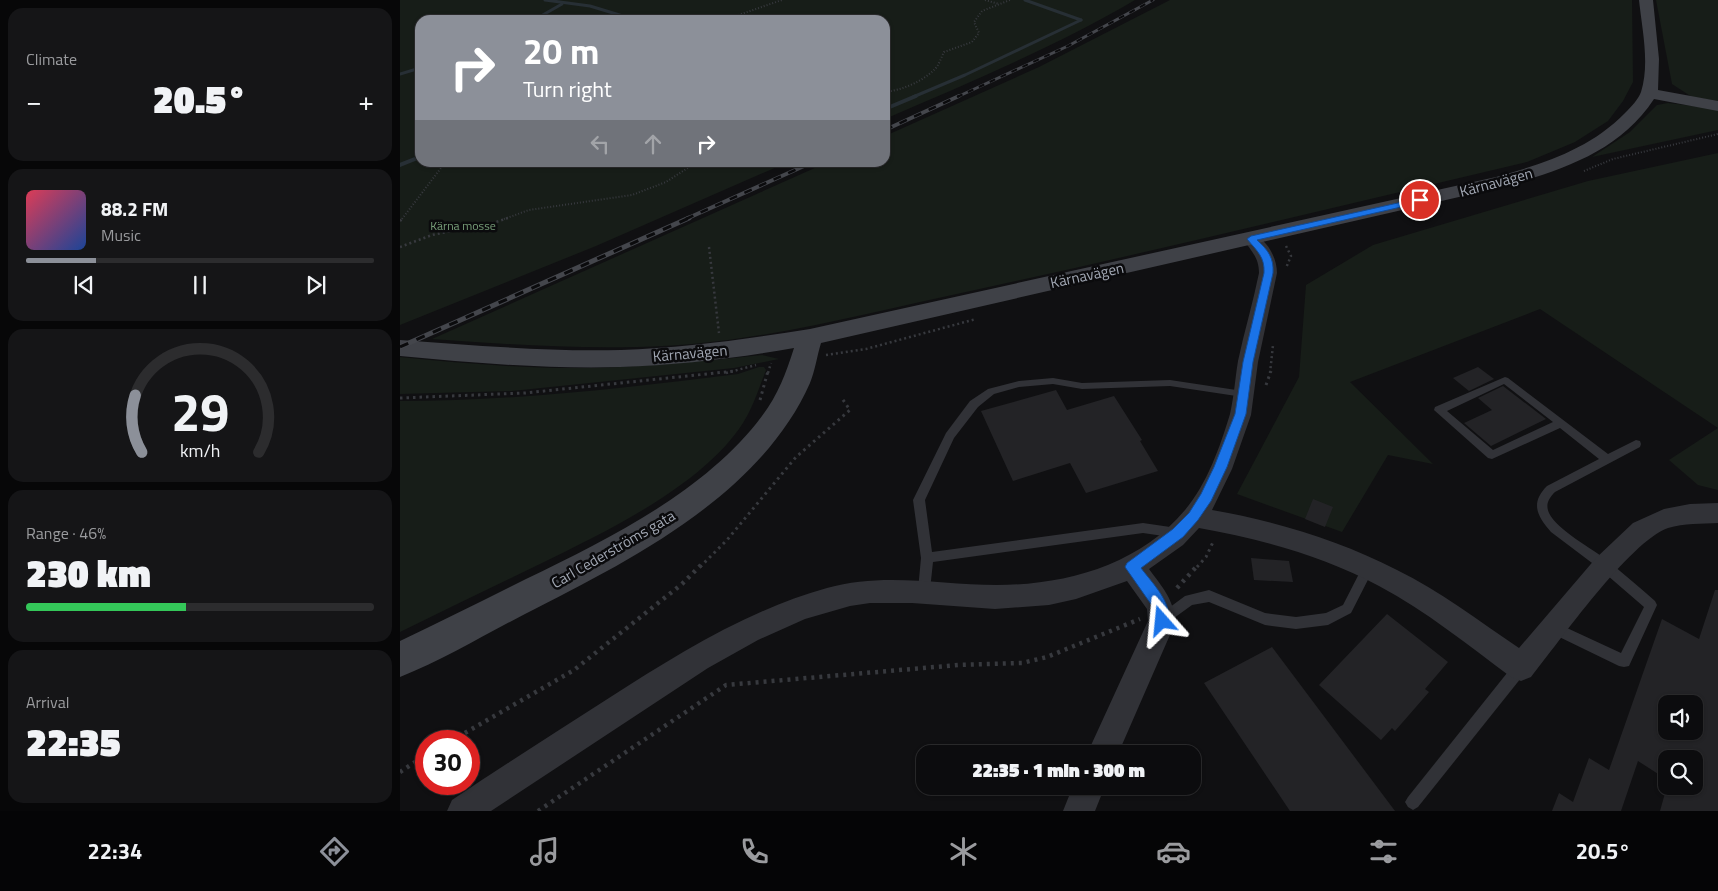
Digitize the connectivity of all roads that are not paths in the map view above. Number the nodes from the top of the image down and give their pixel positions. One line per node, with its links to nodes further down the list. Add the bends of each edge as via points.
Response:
1 (1646, 0): 2 (street, via 1651,76)
2 (1649, 93): 3 (street); 4 (street, Kärnavägen, via 1623,126 1564,162 1500,182)
3 (1718, 106)
4 (1251, 239): 5 (street, Kärnavägen); 7 (street, via 1269,262)
5 (810, 337): 6 (street, Kärnavägen, via 720,351 651,357 512,357); 20 (street, Carl Cederströms gata, via 807,358 793,392 767,429 730,470 705,491 675,514 603,557)
6 (400, 348)
7 (1243, 394): 12 (street, via 1240,414 1221,467 1206,497); 13 (lane, via 1170,383 1082,386 1053,381 991,391 974,404 950,436 919,500)
8 (1561, 423): 8 (lane, via 1506,380 1440,410 1492,455); 10 (lane)
9 (1636, 444): 10 (lane)
10 (1608, 459): 14 (lane, via 1551,489 1542,500 1546,518 1553,526)
11 (1718, 513): 14 (street, via 1690,514 1642,530)
12 (1186, 525): 13 (lane); 15 (street); 16 (street, via 1221,521 1302,544)
13 (927, 558): 17 (lane)
14 (1605, 566): 19 (street); 19 (lane, via 1651,605 1624,661)
15 (1132, 567): 17 (street, via 1086,586 1039,595 995,597); 18 (street)
16 (1368, 568): 18 (lane, via 1347,608 1328,619 1296,623 1265,618 1209,596 1189,600); 21 (street, via 1455,619)
17 (924, 590): 25 (street, via 831,598 745,631 701,655)
18 (1161, 613): 22 (street)
19 (1554, 628): 21 (street)
20 (400, 660)
21 (1521, 667): 24 (lane)
22 (1106, 745)
23 (1085, 795): 26 (street)
24 (1413, 802)
25 (463, 811)
26 (1078, 811)

